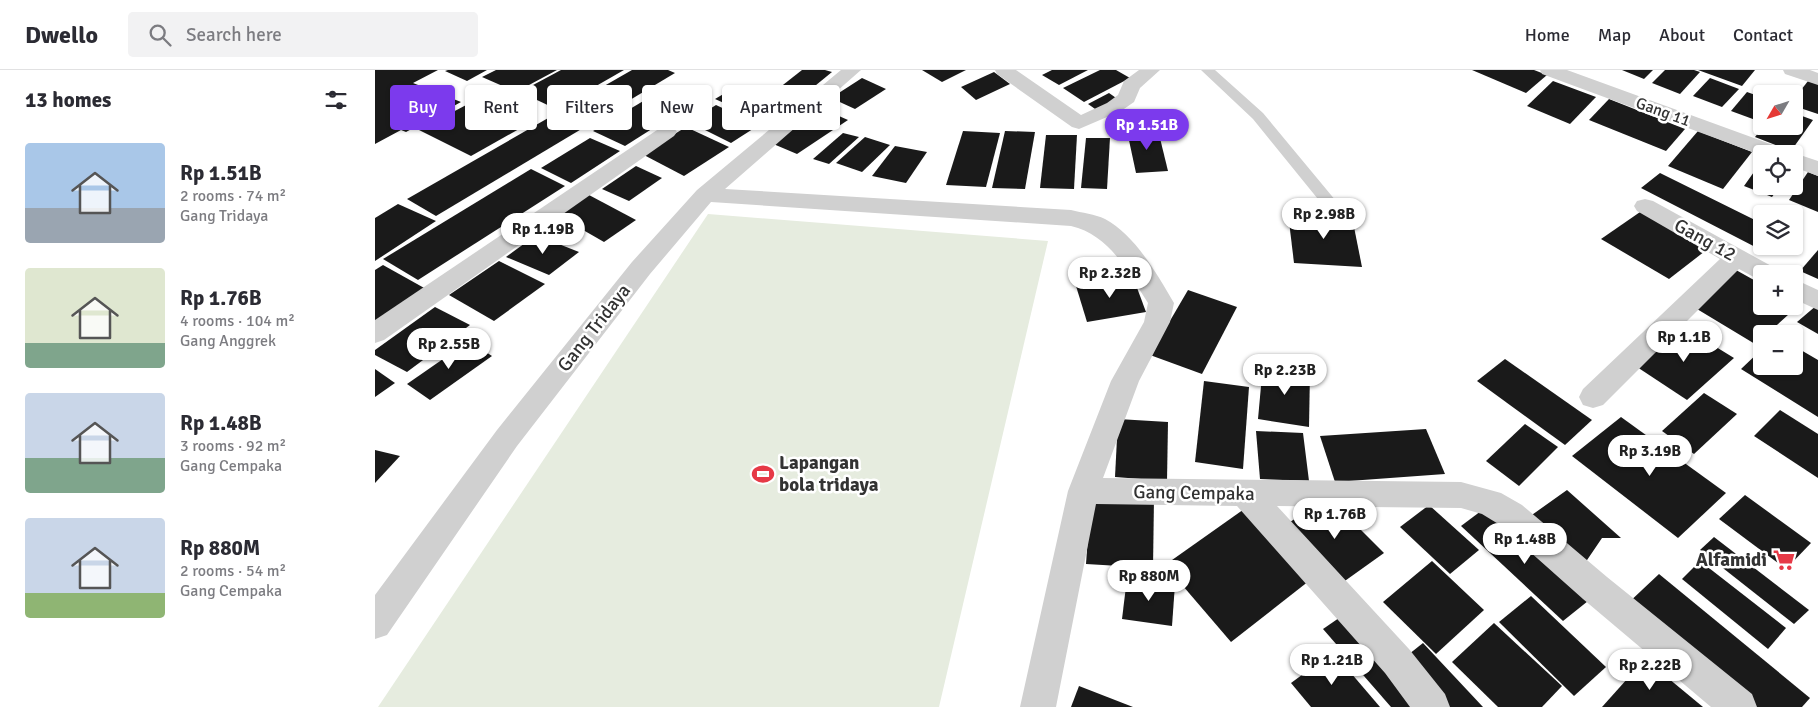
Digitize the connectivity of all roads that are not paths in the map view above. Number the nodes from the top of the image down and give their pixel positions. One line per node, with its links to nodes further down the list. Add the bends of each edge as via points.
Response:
1 (853, 70): 12 (street, Gang Tridaya)
2 (1004, 70): 3 (street, via 1079,123 1127,98 1131,85)
3 (1151, 70)
4 (1207, 70): 13 (lane, via 1228,85 1257,114)
5 (1549, 70): 9 (street, Gang 11)
6 (1792, 70): 7 (street)
7 (1818, 79)
8 (667, 132): 19 (street)
9 (1753, 145)
10 (1803, 163): 11 (street)
11 (1818, 169)
12 (705, 195): 21 (street, via 1071,218 1096,224 1107,232 1161,303 1157,322 1125,381); 23 (street, Gang Tridaya, via 641,268 507,438)
13 (1331, 205)
14 (1645, 206): 15 (street, Gang 12)
15 (1736, 258): 16 (street, Gang 12); 20 (street)
16 (1753, 267)
17 (1803, 293): 18 (street)
18 (1818, 301)
19 (375, 333)
20 (1593, 397)
21 (1083, 491): 22 (street, Gang Cempaka); 24 (street)
22 (1246, 494): 25 (street, via 1397,661); 26 (street, Gang Cempaka, via 1461,495 1491,502 1511,514)
23 (375, 623)
24 (1038, 707)
25 (1432, 707)
26 (1739, 707)

